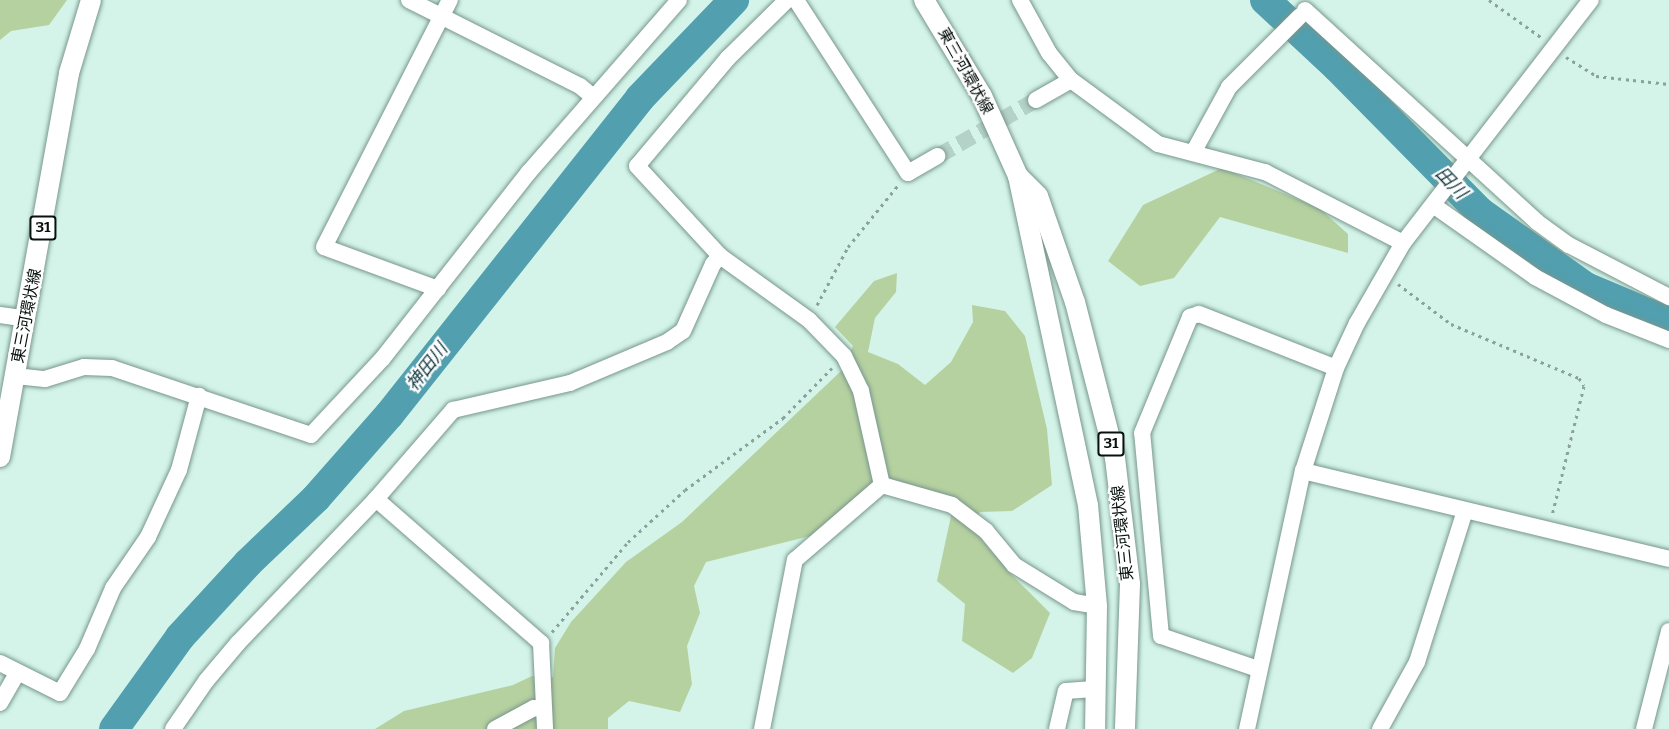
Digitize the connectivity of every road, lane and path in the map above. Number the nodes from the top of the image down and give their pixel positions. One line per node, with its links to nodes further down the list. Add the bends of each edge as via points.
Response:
1 (91, 0): 29 (main road, 東三河環状線 / 31, via 69,73)
2 (409, 0): 11 (street)
3 (450, 0): 11 (street)
4 (679, 0): 15 (street)
5 (787, 0): 24 (street, via 728,58 637,166)
6 (796, 0): 20 (street)
7 (924, 0): 21 (main road, 東三河環状線 / 31, via 982,96)
8 (1020, 0): 13 (street, via 1049,53)
9 (1489, 0): 12 (path)
10 (1591, 0): 12 (street)
11 (442, 16): 15 (street, via 580,86); 26 (street, via 324,247)
12 (1554, 47): 14 (path, via 1596,76); 19 (street)
13 (1071, 80): 16 (street); 17 (street, via 1158,144)
14 (1669, 84)
15 (593, 97): 26 (street)
16 (1036, 100)
17 (1194, 151): 19 (street, via 1229,87 1302,13); 23 (street, via 1265,172)
18 (938, 156): 20 (street)
19 (1463, 165): 22 (street); 27 (street, via 1569,245)
20 (908, 173): 30 (path, via 848,247)
21 (1018, 176): 43 (main road, 東三河環状線 / 31, via 1088,505); 58 (main road, 東三河環状線 / 31, via 1038,196 1075,302 1115,458 1130,584)
22 (1436, 201): 23 (street); 31 (street, via 1534,278 1606,315)
23 (1403, 243): 25 (street)
24 (720, 256): 30 (street); 39 (street, via 683,331 570,383 453,410)
25 (1384, 273): 33 (street); 41 (path, via 1442,318 1579,378 1584,386)
26 (438, 289): 35 (street, via 383,358 312,435)
27 (1669, 297)
28 (0, 315): 29 (street)
29 (27, 319): 34 (main road, 東三河環状線 / 31)
30 (809, 320): 32 (street)
31 (1669, 340)
32 (844, 356): 38 (street, via 861,391); 45 (path, via 783,418 685,490 628,542)
33 (1336, 368): 37 (street); 47 (street, via 1199,314 1190,317 1142,433 1161,636)
34 (15, 376): 35 (street, via 45,379 84,368 112,368); 36 (main road, 東三河環状線 / 31)
35 (199, 396): 48 (street, via 179,470 148,537 113,588 87,649 60,693)
36 (0, 457)
37 (1303, 471): 40 (street); 47 (street)
38 (882, 485): 43 (street, via 952,505 986,531 1014,565 1074,603); 55 (street, via 795,560)
39 (376, 499): 45 (street); 52 (street, via 232,651)
40 (1465, 511): 41 (street); 60 (street, via 1418,662)
41 (1548, 531): 42 (street)
42 (1669, 559)
43 (1097, 606): 49 (main road, 東三河環状線 / 31)
44 (1669, 631): 61 (street)
45 (541, 643): 51 (street)
46 (0, 663): 48 (street)
47 (1258, 669): 59 (street)
48 (17, 673): 50 (street)
49 (1097, 689): 56 (street, via 1066,691); 57 (main road, 東三河環状線 / 31)
50 (0, 703)
51 (543, 709): 53 (street, via 534,708); 54 (street)
52 (173, 729)
53 (495, 729)
54 (545, 729)
55 (762, 729)
56 (1057, 729)
57 (1095, 729)
58 (1125, 729)
59 (1246, 729)
60 (1380, 729)
61 (1644, 729)

